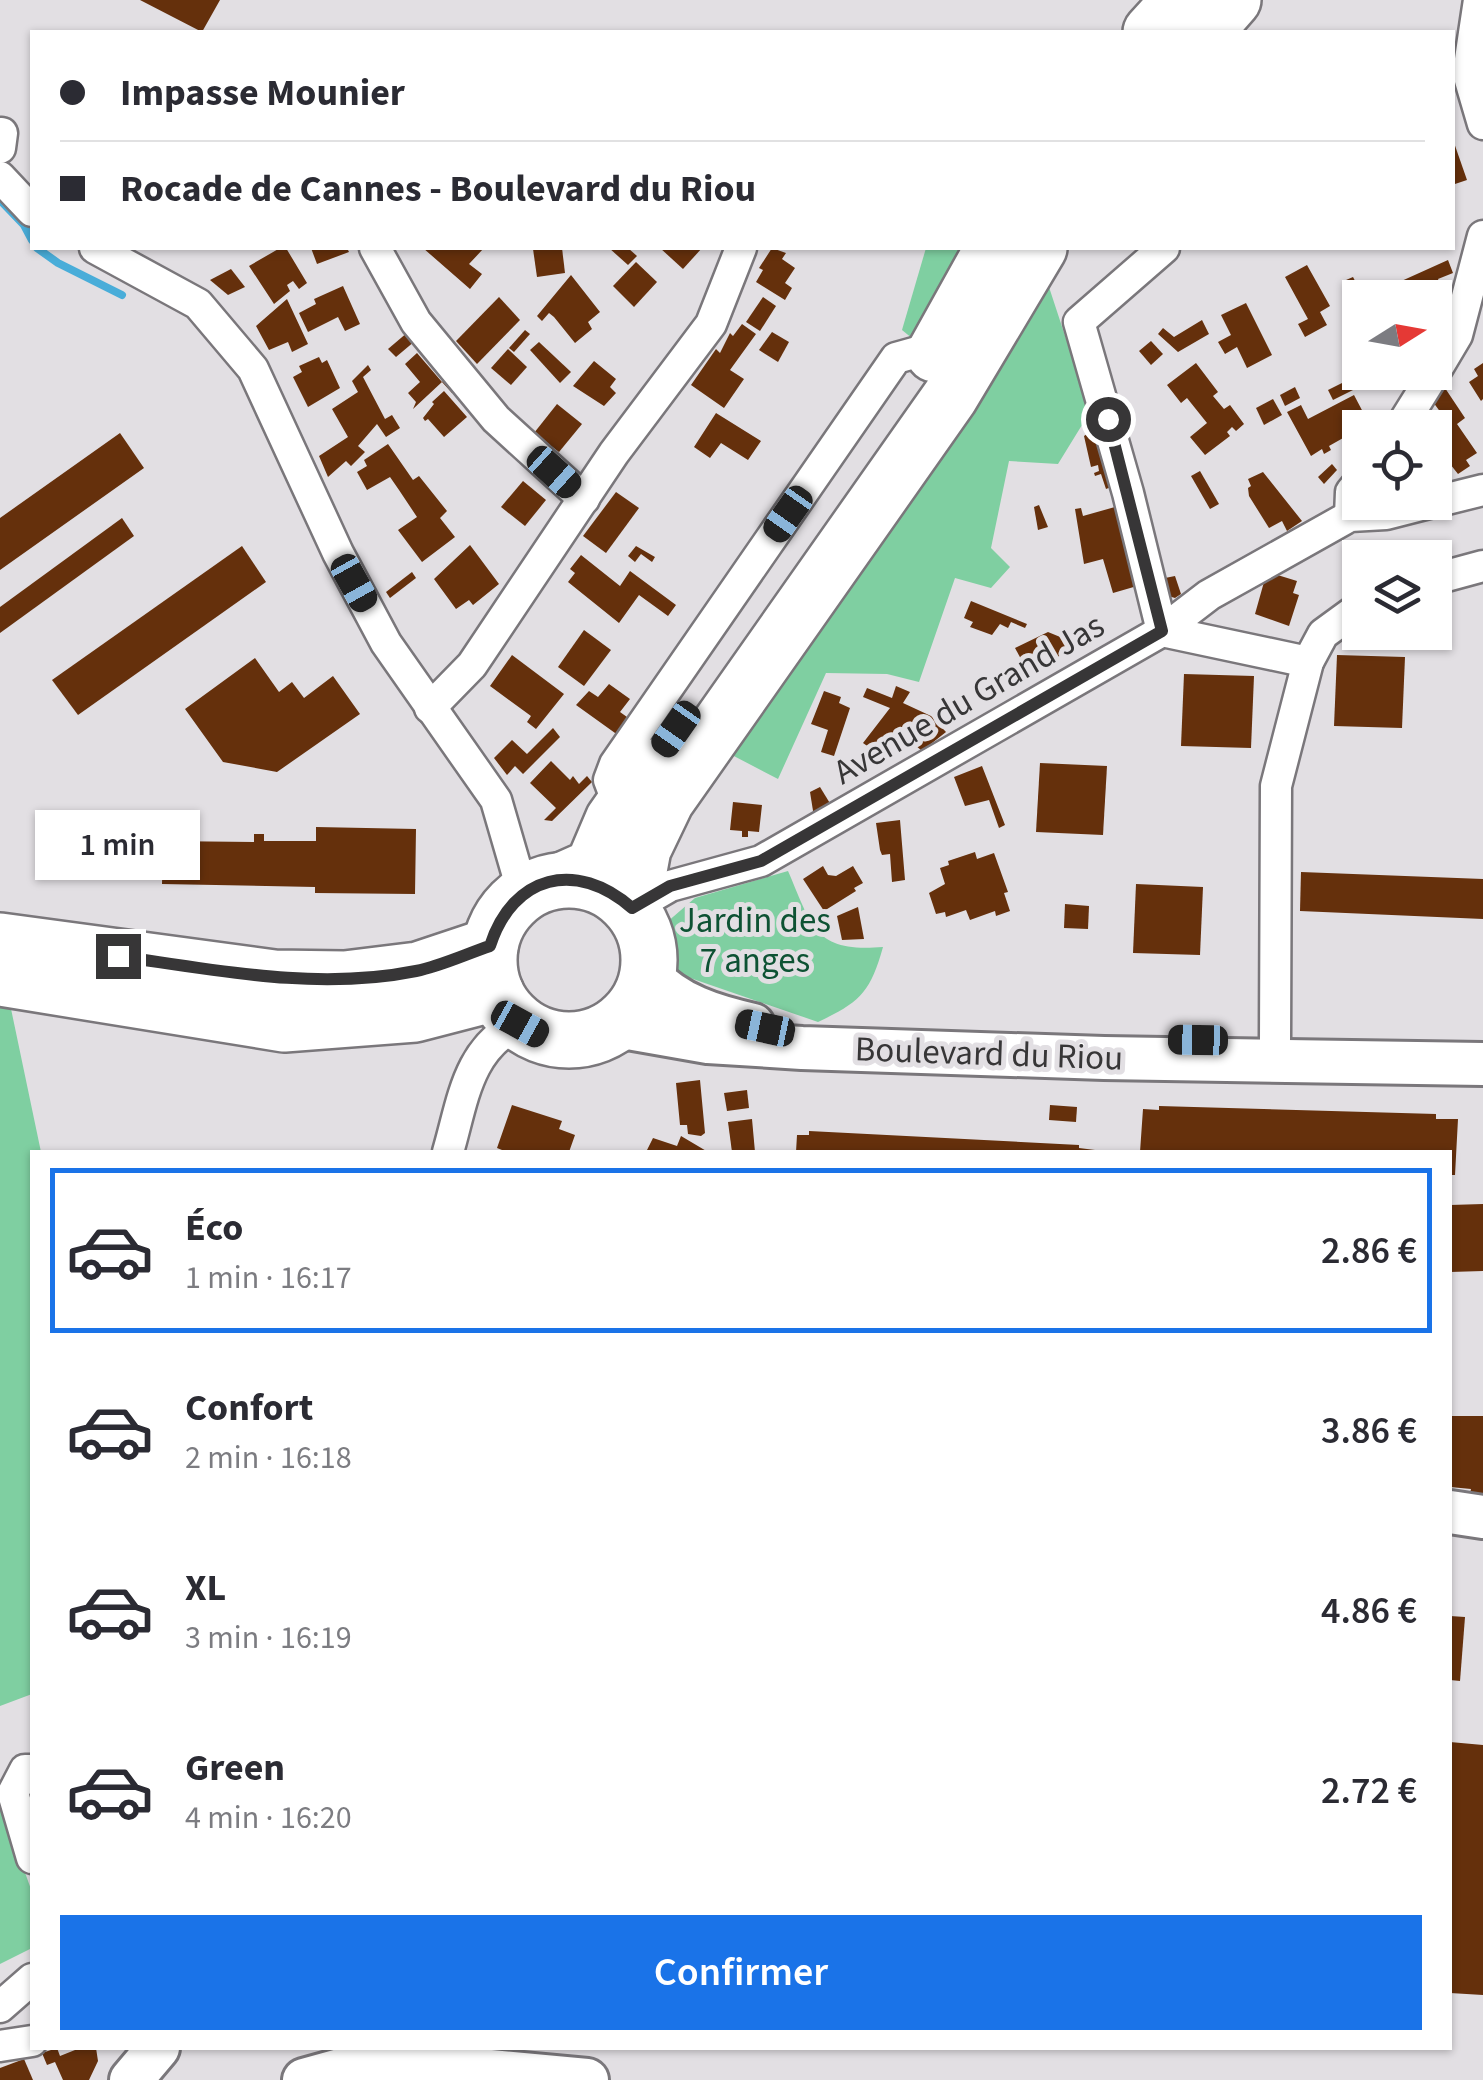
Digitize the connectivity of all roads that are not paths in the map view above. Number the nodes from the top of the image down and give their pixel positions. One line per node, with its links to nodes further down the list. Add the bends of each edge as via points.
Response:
1 (1180, 0): 4 (highway)
2 (1233, 0): 5 (highway)
3 (1480, 0): 6 (street, via 1468,73)
4 (1153, 30)
5 (1208, 30)
6 (1483, 124)
7 (0, 177): 8 (street)
8 (30, 209)
9 (1483, 236): 16 (street)
10 (99, 250): 26 (street, via 198,304 253,369 338,554)
11 (375, 250): 19 (street, via 416,322 484,405)
12 (739, 250): 19 (street, via 711,324)
13 (992, 250): 27 (highway, via 892,422 620,810 593,867)
14 (1038, 250): 28 (highway, via 950,397 666,801 643,849)
15 (1162, 250): 24 (street, via 1079,322)
16 (1452, 344)
17 (1483, 490): 18 (street)
18 (1452, 498)
19 (584, 499): 26 (street, via 472,665)
20 (1343, 520): 24 (street, Avenue du Grand Jas, via 1208,595)
21 (1483, 566): 22 (street)
22 (1452, 574)
23 (1342, 620): 25 (street, via 1323,634)
24 (1162, 631): 25 (street); 28 (street, Avenue du Grand Jas, via 761,861 670,886)
25 (1308, 662): 34 (street, via 1276,786)
26 (430, 708): 27 (street, via 496,800)
27 (545, 886): 28 (highway, via 591,882); 32 (highway, via 508,907 496,926)
28 (632, 908): 30 (highway, via 650,951)
29 (0, 940): 32 (highway, via 274,978 418,970)
30 (649, 975): 33 (highway); 34 (main road, Boulevard du Riou, via 676,999 715,1016 811,1033)
31 (0, 978): 32 (highway, via 284,1024 416,1014)
32 (502, 988): 33 (highway, via 542,1036 568,1041); 37 (street, via 502,1032 475,1061)
33 (617, 1026): 36 (main road, Boulevard du Riou, via 708,1042 802,1048)
34 (1275, 1041): 35 (main road, Boulevard du Riou)
35 (1483, 1044)
36 (1483, 1064)
37 (449, 1150)
38 (1452, 1512): 39 (main road)
39 (1483, 1517)
40 (30, 1770): 41 (street, via 13,1794)
41 (30, 1851)
42 (30, 1981): 43 (street)
43 (0, 2007)
44 (30, 2041): 45 (street)
45 (0, 2046)
46 (156, 2050): 48 (main road)
47 (167, 2050): 49 (main road)
48 (131, 2080)
49 (160, 2080)
50 (304, 2080): 51 (main road, via 385,2061)
51 (587, 2080)

